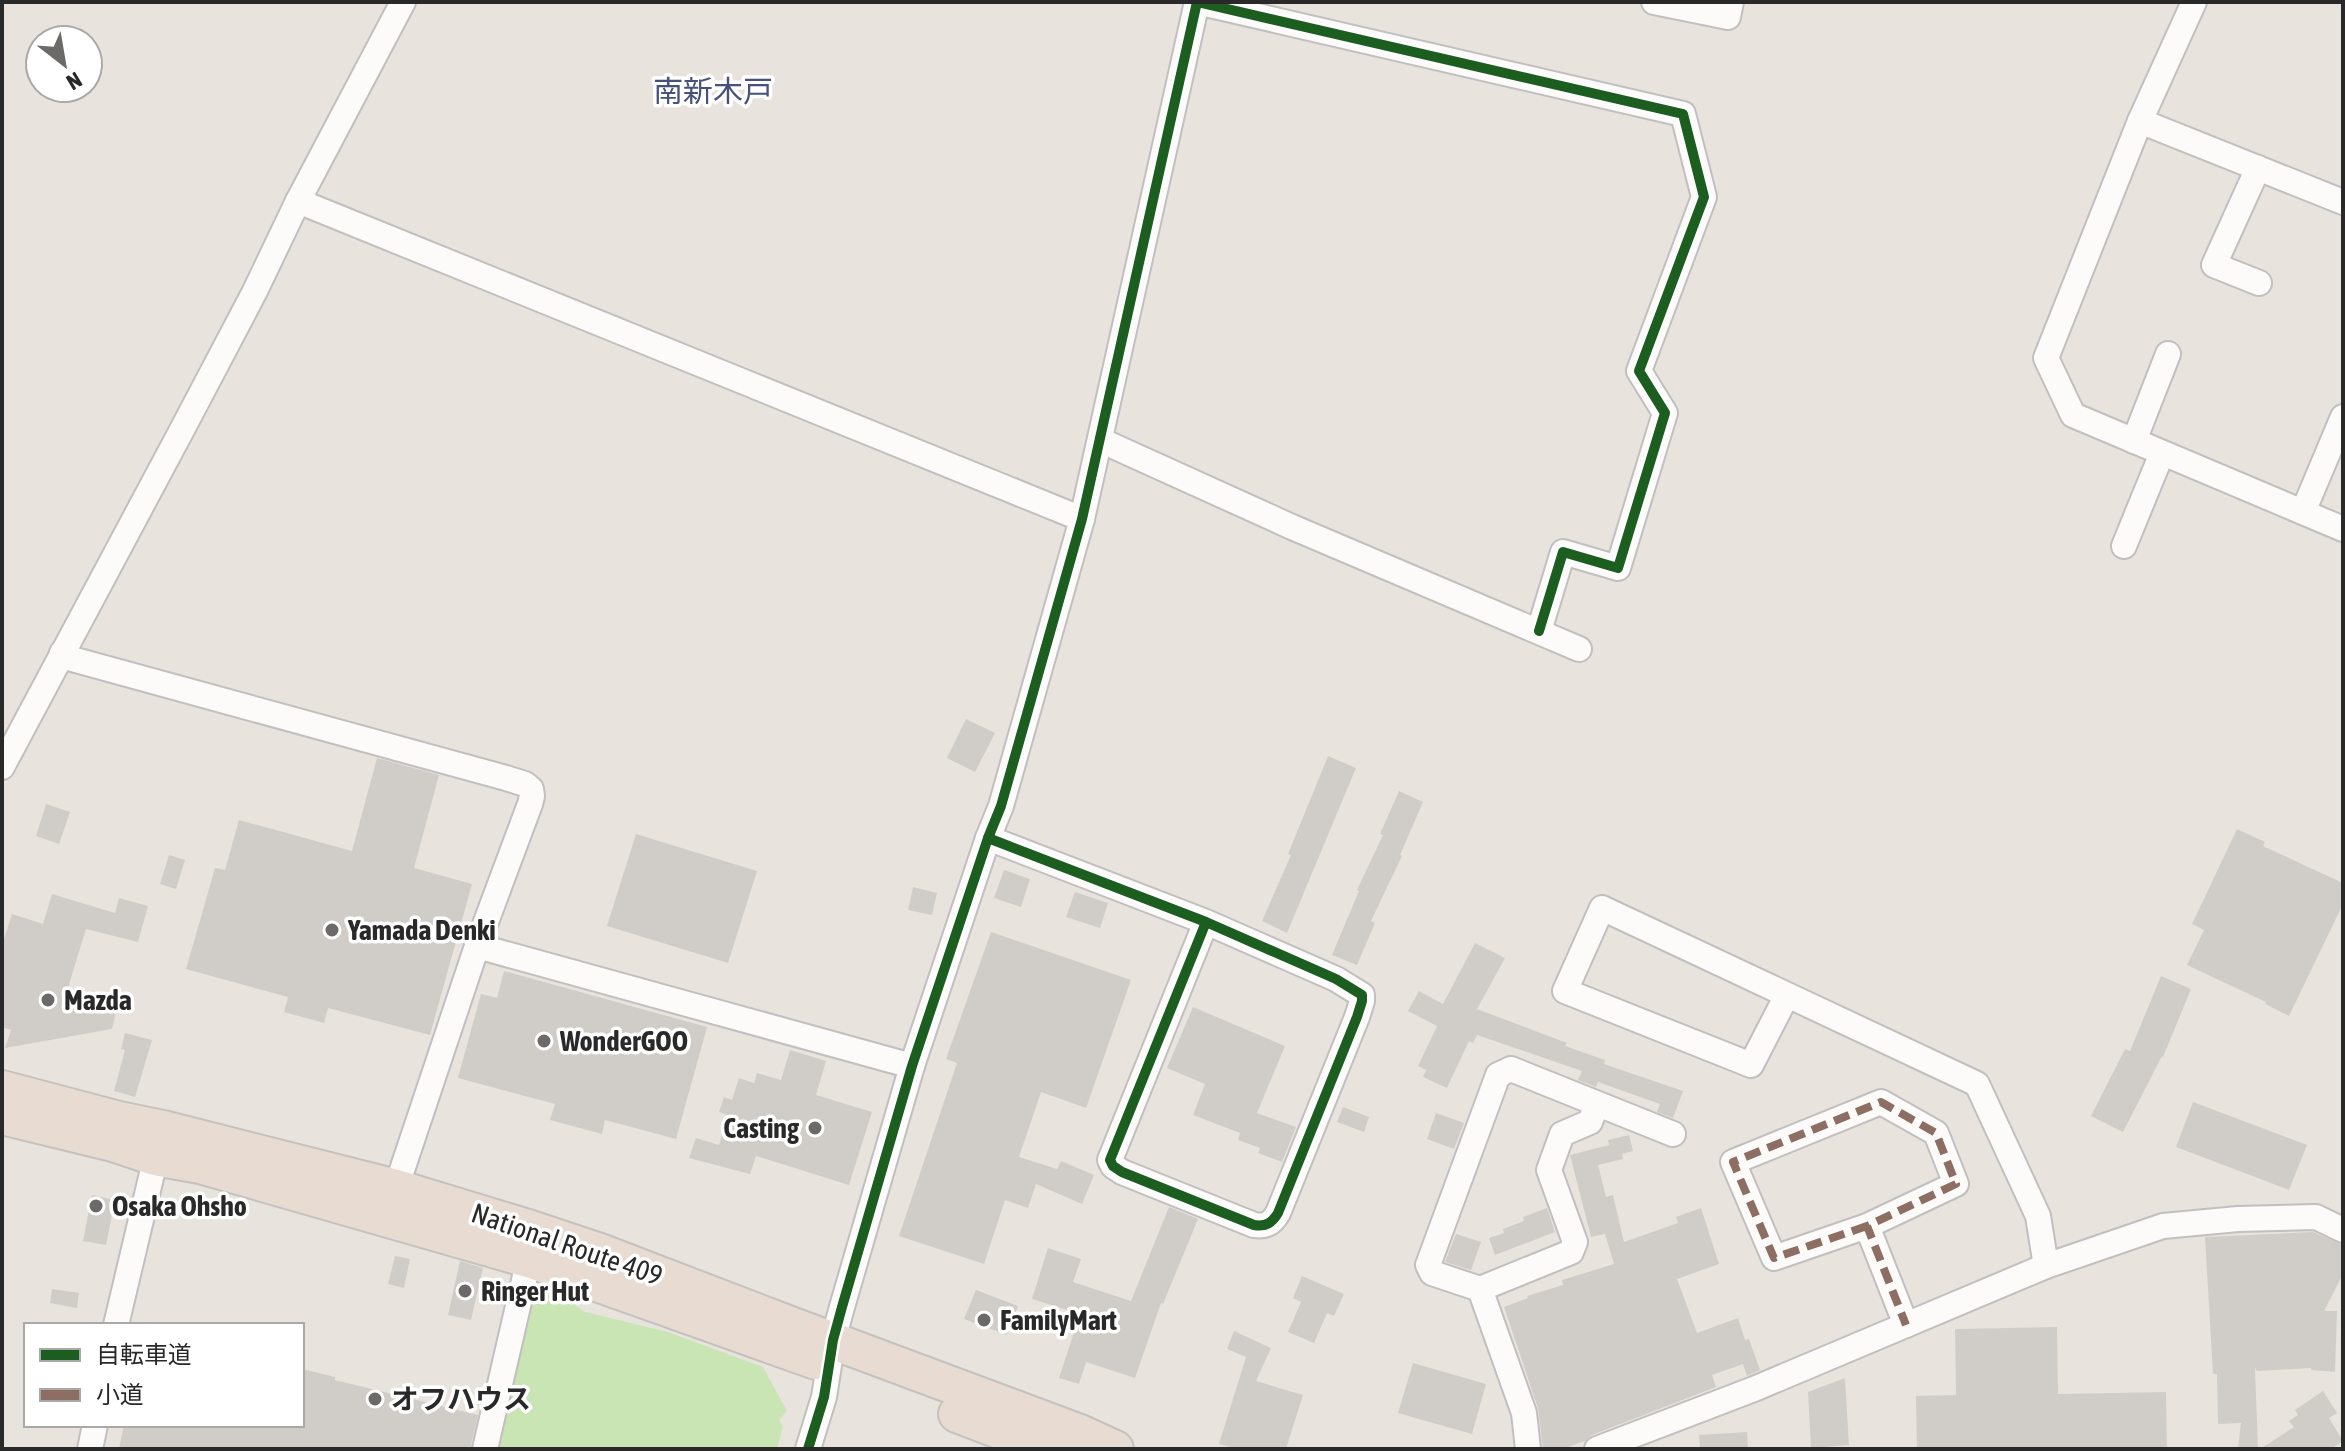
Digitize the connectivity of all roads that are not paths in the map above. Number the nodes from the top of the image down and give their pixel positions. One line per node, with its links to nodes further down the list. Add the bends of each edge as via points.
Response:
1 (403, 2): 8 (street)
2 (1197, 2): 13 (street); 20 (street, via 1683,114 1704,197 1639,371 1665,413 1618,568 1563,552)
3 (1654, 2): 4 (street, via 1728,17)
4 (1731, 2)
5 (2194, 2): 6 (street)
6 (2140, 121): 7 (street); 14 (street, via 2046,358 2073,415)
7 (2258, 168): 9 (street); 10 (street, via 2214,265)
8 (298, 201): 17 (street); 21 (street)
9 (2343, 202)
10 (2259, 283)
11 (2168, 354): 14 (street)
12 (2343, 417): 16 (street)
13 (1100, 440): 17 (street); 20 (street)
14 (2134, 441): 15 (street)
15 (2162, 453): 16 (street); 19 (street)
16 (2303, 512): 18 (street)
17 (1082, 519): 24 (street)
18 (2343, 529)
19 (2124, 546)
20 (1539, 631): 22 (street)
21 (67, 645): 23 (street); 26 (street, via 72,659 525,784 531,789 530,804)
22 (1579, 649)
23 (2, 767)
24 (988, 838): 25 (street); 28 (street)
25 (1206, 922): 25 (street, via 1362,995 1267,1225 1254,1225 1122,1172 1110,1160)
26 (477, 946): 28 (street); 34 (street)
27 (1787, 995): 27 (street, via 1602,908 1565,991 1751,1065); 38 (street, via 1977,1084 2038,1216)
28 (912, 1066): 42 (street)
29 (2, 1089): 33 (highway, National Route 409, via 119,1120)
30 (1597, 1104): 32 (street); 39 (street, via 1590,1122 1562,1134 1549,1170 1575,1242 1571,1252); 39 (street, via 1511,1069 1498,1075 1428,1265 1432,1273)
31 (2, 1116): 33 (highway, National Route 409, via 113,1143)
32 (1673, 1134)
33 (159, 1143): 34 (highway, National Route 409); 37 (highway, National Route 409, via 200,1165); 40 (street)
34 (396, 1188): 42 (highway, National Route 409, via 600,1252)
35 (1867, 1226): 35 (street, via 1956,1184 1936,1133 1881,1102 1733,1162 1774,1258); 41 (street)
36 (2343, 1230): 38 (street, via 2316,1217 2163,1226)
37 (535, 1261): 42 (highway, National Route 409); 45 (street, via 525,1276)
38 (2046, 1266): 41 (street)
39 (1480, 1289): 49 (street, via 1524,1413)
40 (116, 1323)
41 (1906, 1325): 50 (street)
42 (831, 1353): 46 (street); 47 (highway, National Route 409); 48 (highway, National Route 409)
43 (95, 1427): 44 (street)
44 (90, 1449)
45 (485, 1449)
46 (808, 1449)
47 (1048, 1449)
48 (1115, 1449)
49 (1528, 1449)
50 (1597, 1449)

